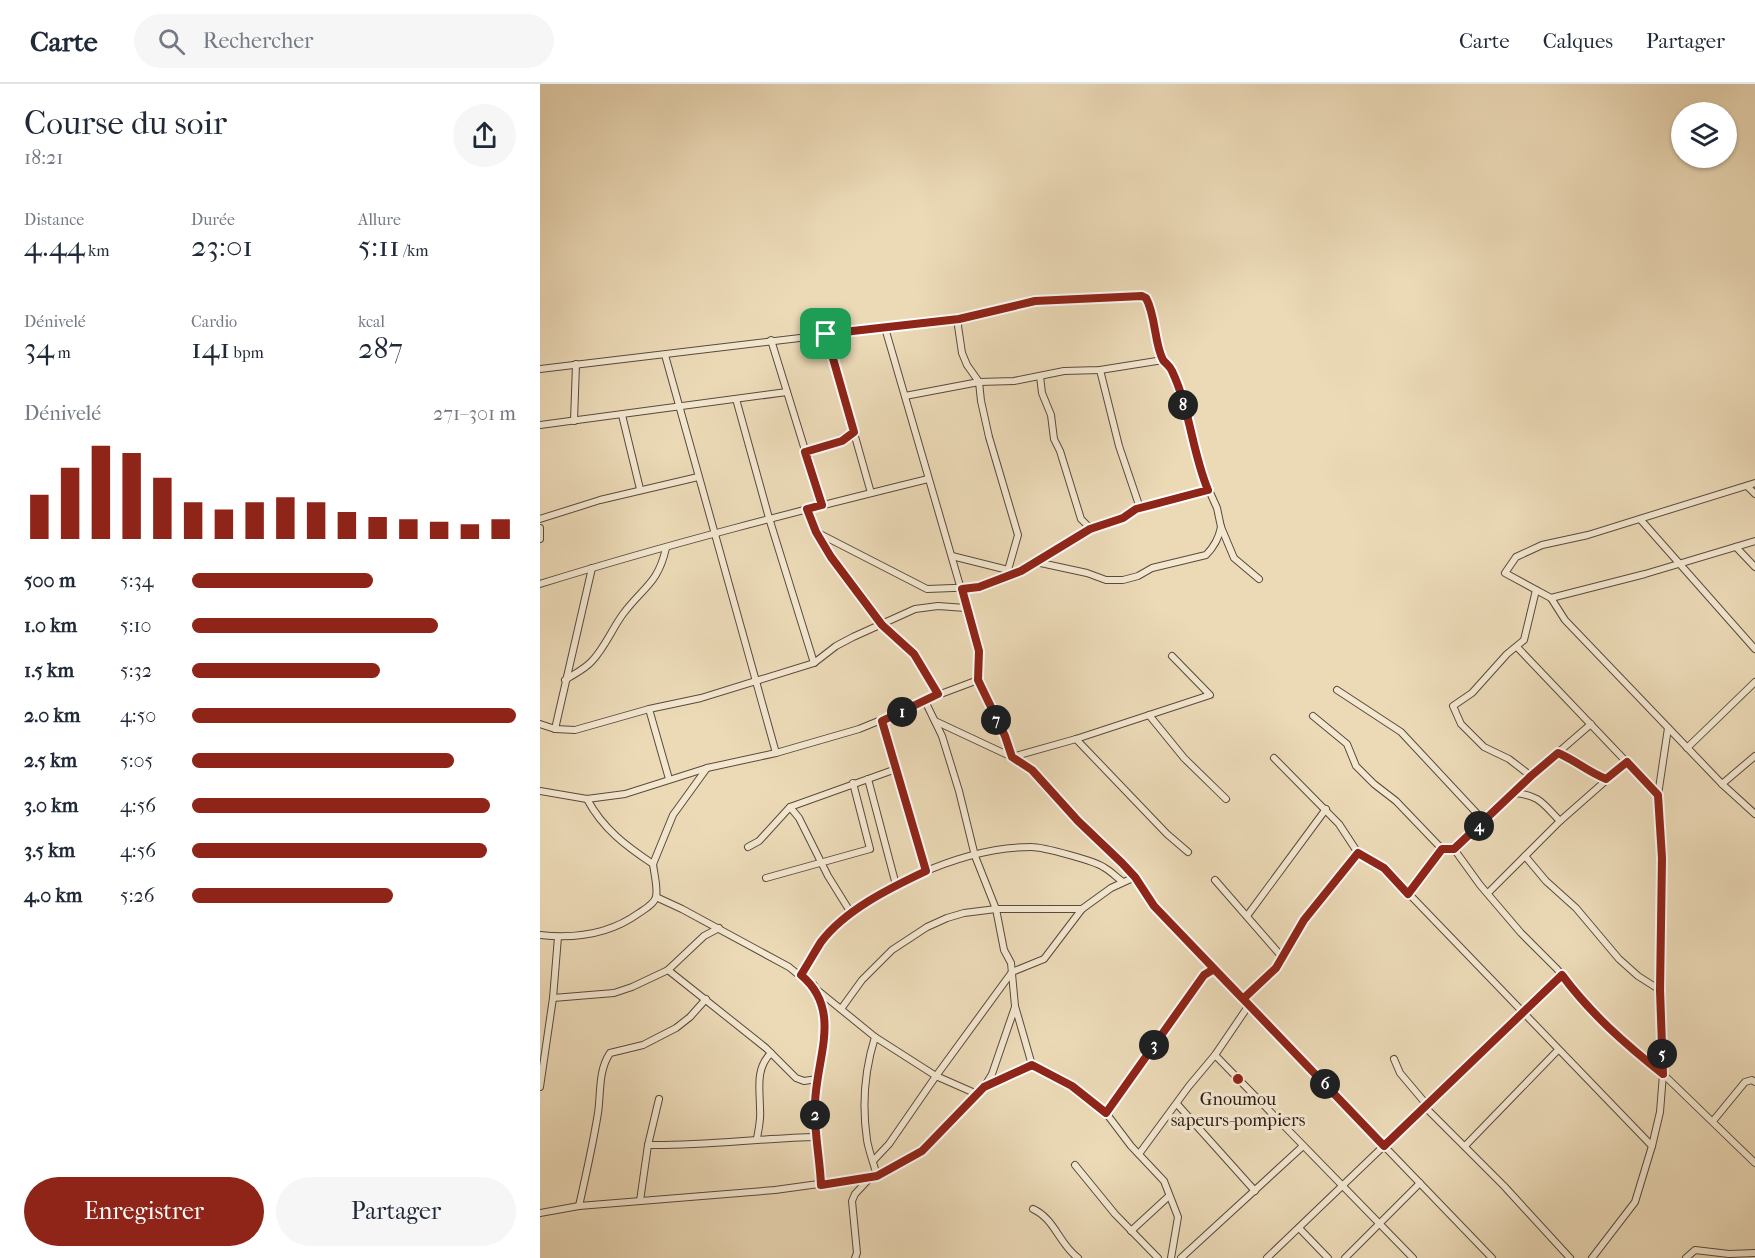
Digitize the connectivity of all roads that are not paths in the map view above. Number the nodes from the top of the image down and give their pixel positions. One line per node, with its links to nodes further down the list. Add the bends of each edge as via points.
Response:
1 (959, 319): 2 (street); 6 (street, via 1035,301 1142,296 1148,302); 11 (street, via 962,353)
2 (885, 328): 3 (street); 13 (street)
3 (826, 334): 4 (street); 19 (street)
4 (771, 340): 5 (street); 12 (street)
5 (665, 355): 7 (street); 15 (street)
6 (1163, 360): 9 (street); 26 (street, via 1171,369)
7 (576, 364): 8 (street); 17 (street)
8 (540, 369)
9 (1100, 370): 10 (street); 30 (street)
10 (1040, 376): 11 (street); 37 (street, via 1054,439 1080,519)
11 (979, 382): 13 (street); 49 (street, via 989,437 1018,535)
12 (787, 392): 14 (street); 20 (street)
13 (905, 396): 22 (street)
14 (736, 399): 15 (street); 33 (street)
15 (679, 407): 16 (street); 21 (street)
16 (622, 415): 17 (street); 25 (street)
17 (574, 421): 18 (street)
18 (540, 425)
19 (854, 432): 20 (street, via 842,441); 27 (street)
20 (805, 452): 29 (street)
21 (698, 477): 25 (street); 38 (street)
22 (928, 479): 27 (street); 44 (street)
23 (1755, 483): 24 (street)
24 (1747, 486): 28 (street); 34 (street)
25 (640, 489): 32 (street)
26 (1208, 490): 30 (street); 35 (street)
27 (871, 493): 29 (street)
28 (1755, 494)
29 (822, 505): 31 (street)
30 (1140, 508): 37 (street)
31 (807, 509): 33 (street); 39 (street)
32 (540, 519)
33 (769, 519): 38 (street); 60 (street)
34 (1640, 519): 46 (street); 53 (street, via 1542,545 1516,557 1505,573)
35 (1221, 527): 45 (street, via 1206,555 1152,568 1123,580 1106,580); 50 (street, via 1234,558)
36 (540, 528): 40 (street)
37 (1090, 529): 45 (street)
38 (714, 532): 43 (street); 61 (street)
39 (816, 532): 52 (street, via 927,589); 56 (street)
40 (540, 539)
41 (1755, 541): 42 (street)
42 (1736, 547): 46 (street); 47 (street)
43 (666, 548): 48 (street); 63 (street, via 656,578 622,615 591,663)
44 (952, 556): 49 (street); 52 (street)
45 (1035, 562): 49 (street)
46 (1680, 564): 54 (street); 58 (street)
47 (1755, 567)
48 (592, 568): 51 (street); 63 (street)
49 (1008, 573): 52 (street, via 979,587)
50 (1259, 579)
51 (540, 585)
52 (962, 589): 55 (street)
53 (1536, 590): 54 (street); 57 (street, via 1524,640)
54 (1551, 598): 75 (street, via 1565,620)
55 (966, 608): 56 (street, via 915,609); 62 (street, via 979,651)
56 (882, 625): 60 (street, via 844,641); 66 (street, via 914,654)
57 (1517, 647): 74 (street); 87 (street, via 1454,706 1461,724 1484,747)
58 (1755, 649)
59 (1172, 656): 69 (street, via 1210,696)
60 (814, 663): 61 (street)
61 (755, 680): 68 (street, via 701,698); 79 (street)
62 (978, 680): 66 (street); 82 (street)
63 (565, 681): 76 (street)
64 (1755, 682): 78 (street)
65 (1337, 690): 101 (street, via 1401,732)
66 (938, 694): 67 (street)
67 (925, 701): 71 (street); 72 (street)
68 (649, 709): 76 (street, via 575,730); 88 (street)
69 (1149, 715): 77 (street); 97 (street, via 1184,758)
70 (1313, 716): 104 (street, via 1347,744 1356,766)
71 (882, 721): 79 (street); 86 (street)
72 (935, 721): 82 (street); 108 (street, via 955,774)
73 (540, 724): 76 (street)
74 (1591, 724): 80 (street); 84 (street)
75 (1668, 728): 78 (street); 95 (street)
76 (555, 729)
77 (1076, 739): 82 (street); 106 (street)
78 (1687, 748): 92 (street)
79 (776, 753): 85 (street)
80 (1558, 753): 87 (street); 90 (street)
81 (1755, 756): 92 (street)
82 (1012, 757): 113 (street, via 1032,770)
83 (1274, 758): 99 (street)
84 (1627, 762): 90 (street); 95 (street)
85 (707, 768): 88 (street); 111 (street, via 673,815)
86 (896, 769): 89 (street); 112 (street)
87 (1531, 776): 94 (street)
88 (669, 778): 96 (street, via 625,794)
89 (868, 779): 91 (street); 117 (street)
90 (1606, 779): 102 (street)
91 (853, 783): 98 (street); 110 (street, via 870,849)
92 (1722, 784): 100 (street)
93 (540, 791): 96 (street)
94 (1514, 793): 101 (street); 102 (street, via 1538,798)
95 (1658, 795): 135 (street, via 1662,858)
96 (587, 799): 111 (street, via 623,844)
97 (1226, 799)
98 (790, 807): 103 (street, via 759,841); 110 (street)
99 (1326, 809): 107 (street); 124 (street)
100 (1755, 814)
101 (1484, 820): 105 (street)
102 (1560, 821): 109 (street)
103 (748, 847)
104 (1442, 849): 105 (street); 119 (street)
105 (1454, 849): 118 (street)
106 (1188, 852)
107 (1358, 853): 119 (street, via 1384,868); 128 (street, via 1304,920)
108 (975, 856): 112 (street); 116 (street, via 1002,849 1050,850 1105,867); 121 (street)
109 (1525, 856): 118 (street); 135 (street, via 1619,959)
110 (822, 863): 114 (street); 123 (street)
111 (653, 864): 120 (street)
112 (926, 871): 117 (street)
113 (1135, 877): 116 (street); 129 (street, via 1154,906)
114 (766, 878)
115 (1215, 880): 124 (street)
116 (1123, 882): 122 (street)
117 (896, 885): 123 (street)
118 (1488, 893): 133 (street)
119 (1408, 894): 142 (street)
120 (656, 897): 125 (street); 127 (street, via 624,924 593,934)
121 (996, 909): 122 (street); 131 (street); 141 (street, via 947,918 910,938 876,964)
122 (1082, 909): 131 (street, via 1044,959)
123 (851, 913): 132 (street, via 822,941)
124 (1247, 916): 128 (street)
125 (719, 928): 130 (street, via 704,936); 132 (street)
126 (540, 934): 127 (street)
127 (558, 937): 136 (street)
128 (1282, 958): 138 (street, via 1270,976)
129 (1214, 969): 138 (street); 159 (street, via 1197,983)
130 (668, 970): 136 (street, via 614,993); 137 (street)
131 (1012, 972): 140 (street); 150 (street)
132 (801, 975): 134 (street)
133 (1562, 975): 142 (street); 149 (street, via 1602,1023)
134 (814, 986): 141 (street); 151 (street, via 825,1017 826,1036)
135 (1660, 990): 149 (street)
136 (553, 998): 153 (street)
137 (706, 999): 145 (street); 180 (street, via 676,1028 643,1045 610,1053 606,1058)
138 (1243, 999): 139 (street)
139 (1249, 1005): 146 (street); 165 (street)
140 (1015, 1006): 148 (street); 154 (street)
141 (842, 1009): 143 (street)
142 (1522, 1013): 144 (street); 158 (street)
143 (875, 1037): 150 (street); 169 (street, via 868,1061 865,1111)
144 (1558, 1050): 166 (street); 167 (street)
145 (771, 1053): 151 (street, via 796,1078); 162 (street, via 763,1062 759,1081)
146 (1215, 1055): 157 (street); 164 (street)
147 (1394, 1059): 158 (street)
148 (1032, 1065): 154 (street); 159 (street, via 1072,1086)
149 (1663, 1074): 160 (street); 167 (street)
150 (936, 1076): 155 (street); 169 (street)
151 (817, 1078): 161 (street)
152 (1755, 1082): 160 (street, via 1745,1082)
153 (540, 1087)
154 (984, 1087): 155 (street)
155 (977, 1094): 172 (street, via 922,1151)
156 (659, 1099): 163 (street)
157 (1177, 1104): 168 (street); 177 (street)
158 (1426, 1106): 165 (street); 166 (street)
159 (1106, 1113): 168 (street)
160 (1713, 1121): 170 (street)
161 (817, 1137): 162 (street); 175 (street)
162 (758, 1138): 163 (street)
163 (648, 1145): 179 (street)
164 (1303, 1146): 176 (street); 177 (street)
165 (1384, 1146): 174 (street); 176 (street)
166 (1465, 1146): 197 (street)
167 (1652, 1146): 198 (street, via 1635,1202)
168 (1139, 1154): 178 (street, via 1164,1181)
169 (873, 1161): 172 (street)
170 (1755, 1162)
171 (1075, 1165): 185 (street)
172 (877, 1176): 173 (street)
173 (869, 1179): 175 (street); 187 (street, via 852,1201)
174 (1420, 1183): 183 (street); 196 (street)
175 (821, 1185): 179 (street)
176 (1343, 1185): 183 (street); 184 (street)
177 (1255, 1191): 191 (street)
178 (1169, 1196): 185 (street); 190 (street, via 1178,1217)
179 (640, 1201): 180 (street)
180 (579, 1206): 182 (street)
181 (1033, 1209): 188 (street, via 1048,1218 1068,1250)
182 (540, 1213)
183 (1380, 1224): 194 (street); 195 (street)
184 (1299, 1227): 192 (street); 193 (street)
185 (1131, 1231): 189 (street)
186 (1755, 1253): 199 (street, via 1695,1250)
187 (855, 1258)
188 (1078, 1258)
189 (1158, 1258)
190 (1171, 1258)
191 (1181, 1258)
192 (1267, 1258)
193 (1328, 1258)
194 (1346, 1258)
195 (1413, 1258)
196 (1492, 1258)
197 (1570, 1258)
198 (1592, 1258)
199 (1686, 1258)

